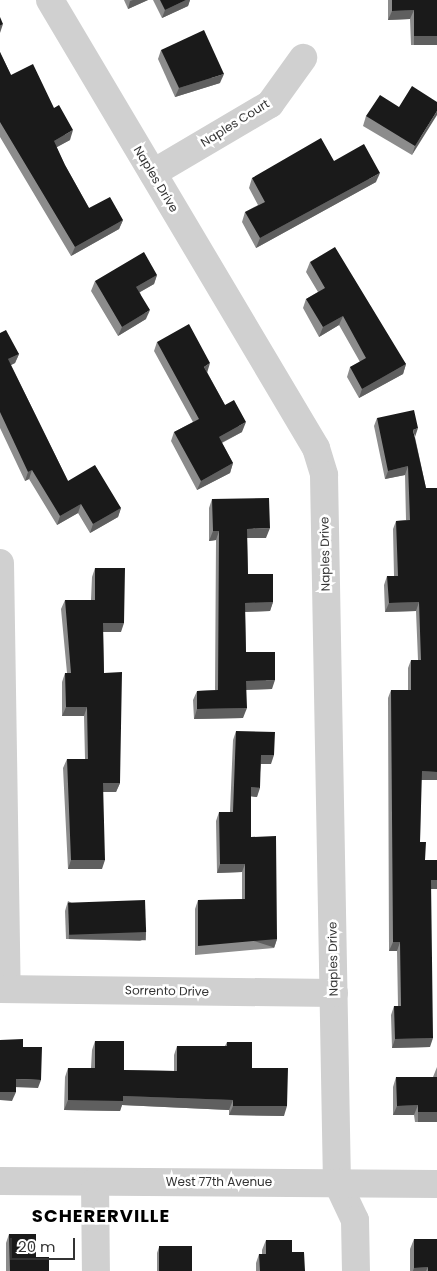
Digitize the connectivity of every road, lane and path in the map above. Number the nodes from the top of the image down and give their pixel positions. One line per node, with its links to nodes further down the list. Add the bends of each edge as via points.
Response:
1 (50, 0): 3 (street, Naples Drive)
2 (303, 58): 3 (street, Naples Court, via 270,104)
3 (153, 173): 6 (street, Naples Drive, via 316,448 324,475)
4 (0, 563): 5 (street)
5 (4, 989): 6 (street, Sorrento Drive)
6 (334, 993): 9 (street, Naples Drive)
7 (0, 1181): 8 (street, West 77th Avenue)
8 (96, 1182): 9 (street, West 77th Avenue); 11 (street)
9 (337, 1182): 10 (street, West 77th Avenue); 12 (street, via 355,1220)
10 (437, 1184)
11 (96, 1271)
12 (356, 1271)

